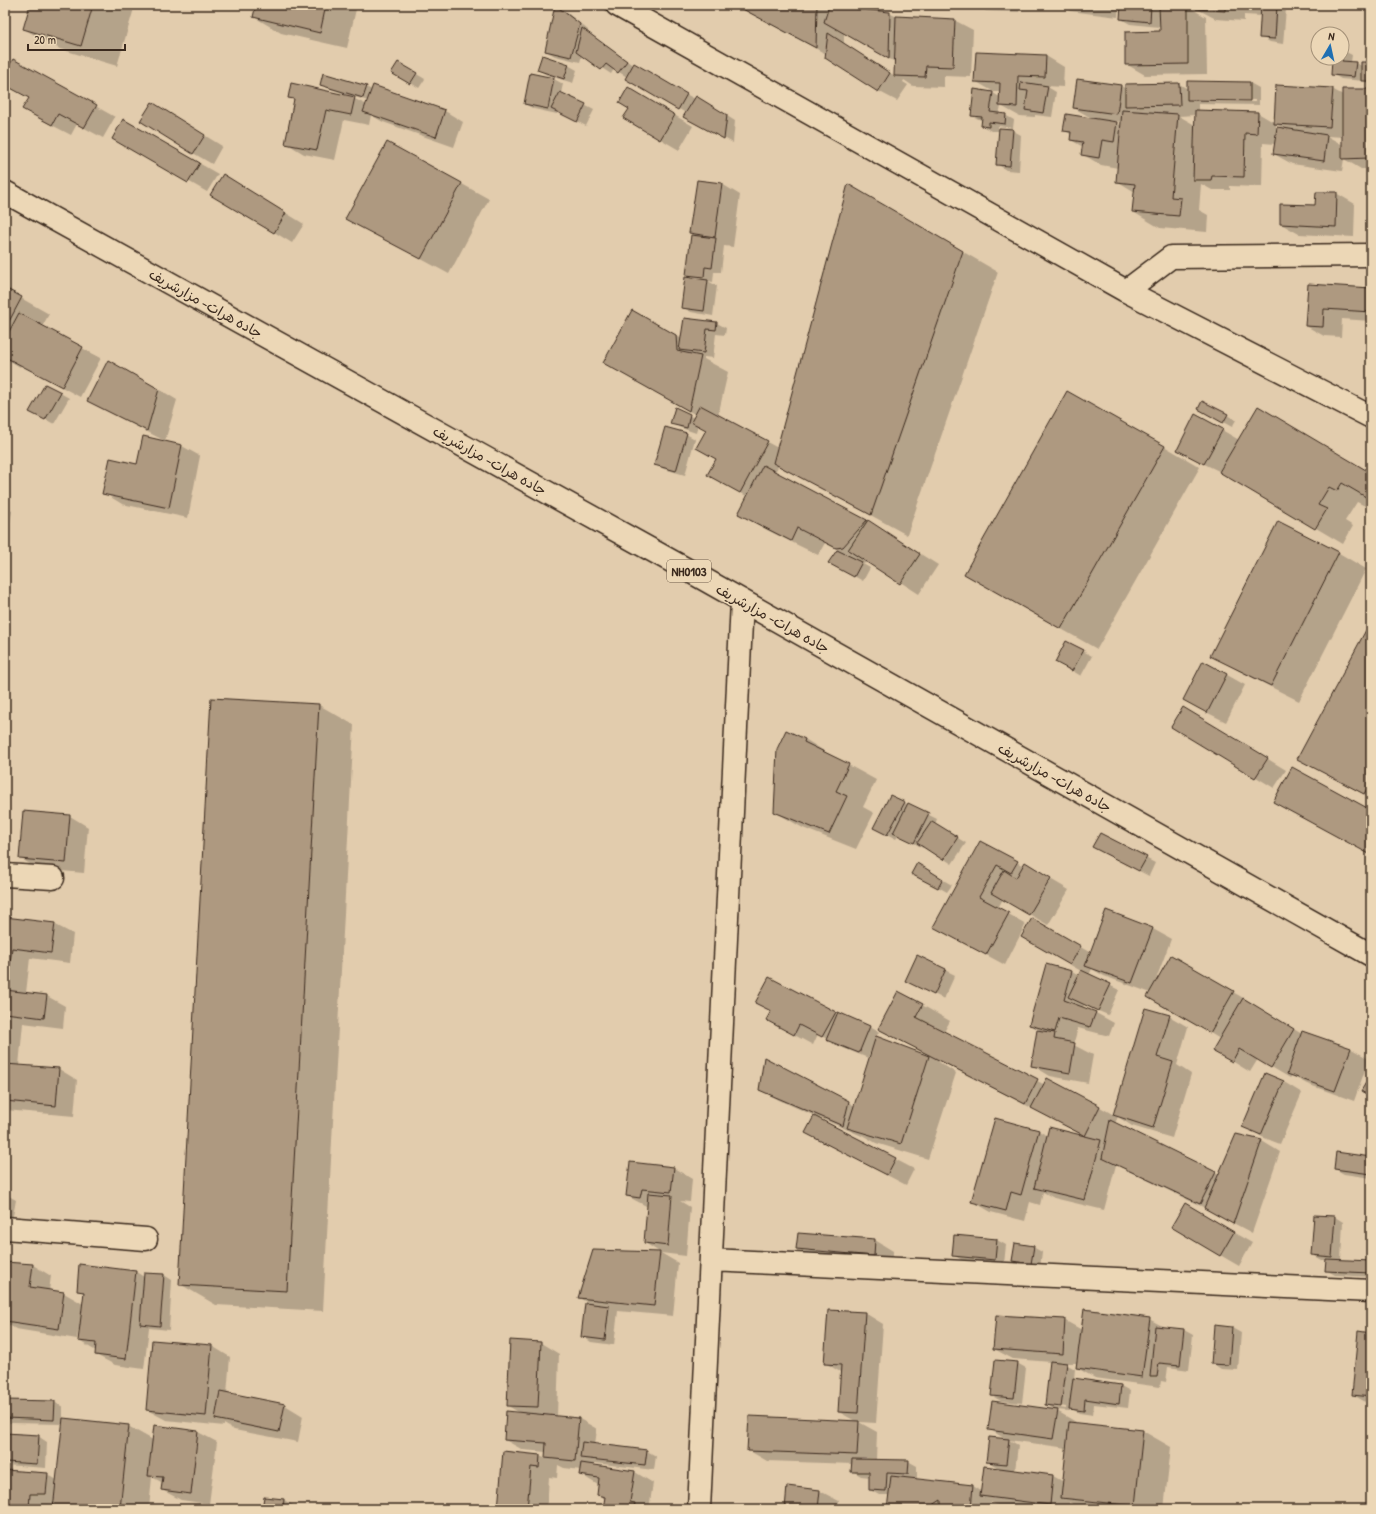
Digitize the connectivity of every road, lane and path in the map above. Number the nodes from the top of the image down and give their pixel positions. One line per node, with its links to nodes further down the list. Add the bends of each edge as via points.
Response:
1 (617, 5): 4 (main road)
2 (5, 192): 6 (main road, جاده هرات- مزارشریف / NH0103)
3 (1371, 255): 4 (main road, via 1171,257)
4 (1126, 291): 5 (main road)
5 (1371, 417)
6 (742, 601): 9 (main road, جاده هرات- مزارشریف / NH0103); 12 (main road)
7 (5, 876): 8 (main road)
8 (53, 878)
9 (1371, 955)
10 (5, 1228): 11 (main road)
11 (146, 1239)
12 (711, 1260): 13 (main road); 14 (main road)
13 (1371, 1290)
14 (699, 1509)

